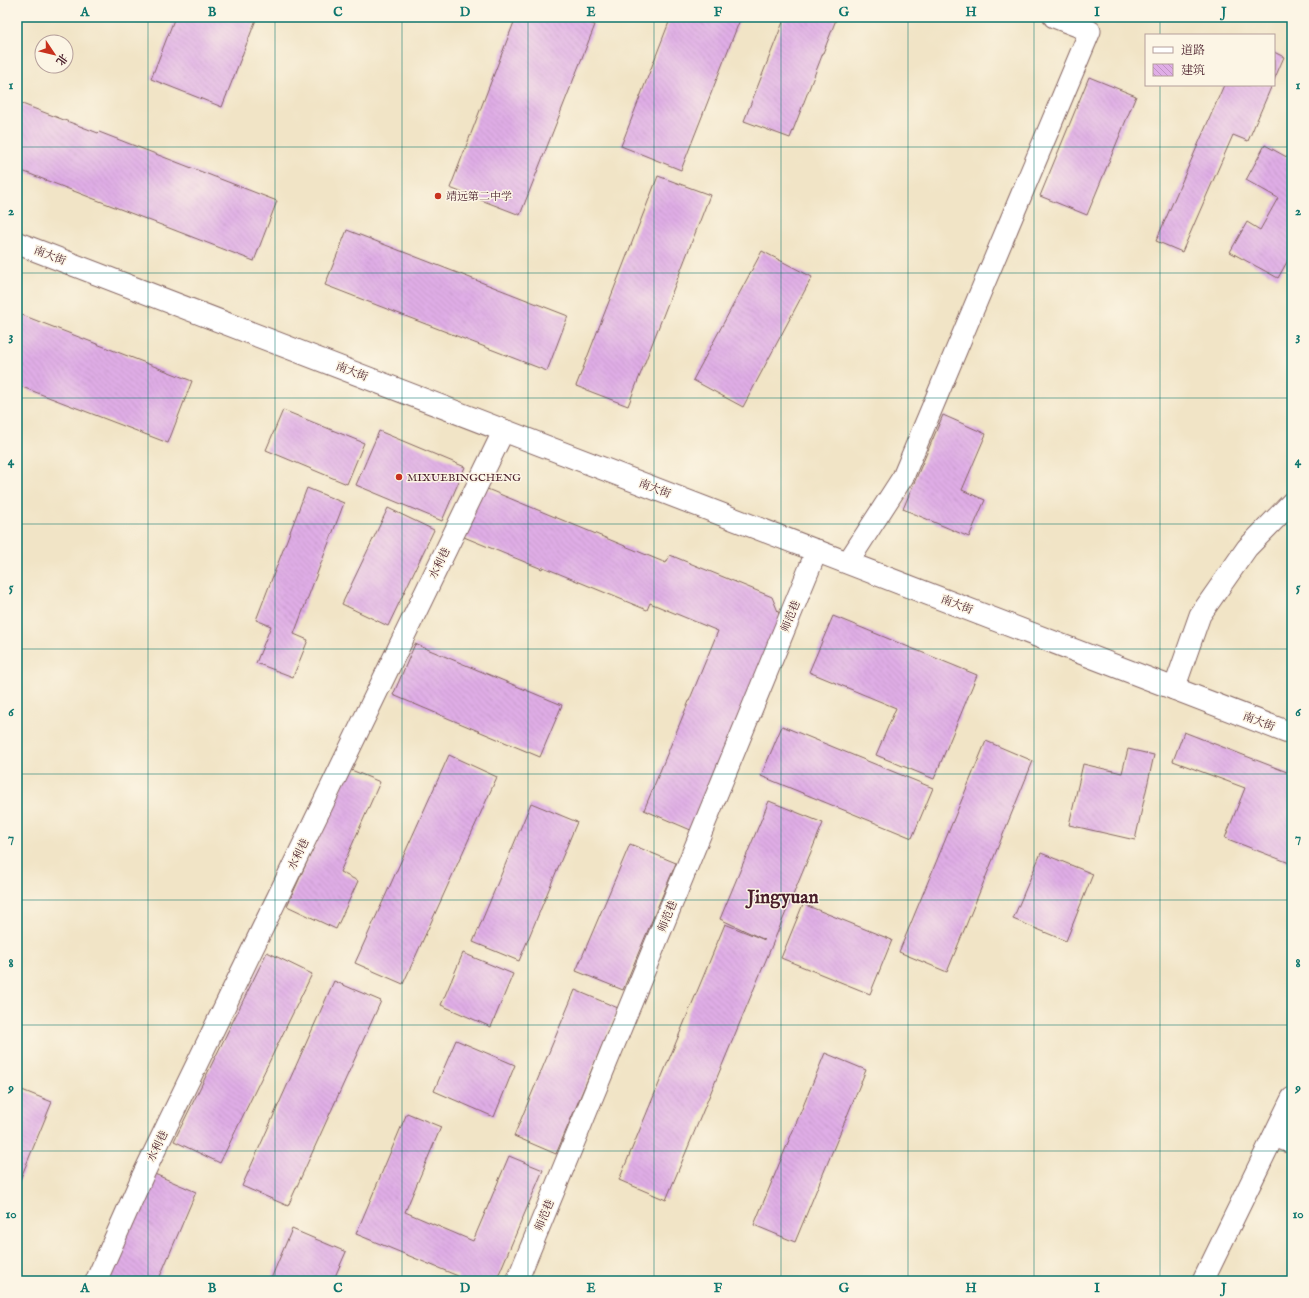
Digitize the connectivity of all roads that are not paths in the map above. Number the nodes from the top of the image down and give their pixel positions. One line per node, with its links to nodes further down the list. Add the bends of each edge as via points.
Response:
1 (1054, 17): 6 (street, via 1090,31 903,477)
2 (17, 243): 3 (street, 南大街)
3 (504, 430): 5 (street, 南大街); 11 (street, 水利巷, via 143,1175)
4 (1292, 502): 7 (street, via 1247,548 1200,615)
5 (817, 550): 6 (street, 南大街); 12 (street, 师范巷)
6 (848, 562): 7 (street, 南大街)
7 (1174, 688): 8 (street, 南大街)
8 (1292, 734)
9 (1292, 1098): 10 (street)
10 (1283, 1139): 13 (street)
11 (96, 1281)
12 (517, 1281)
13 (1203, 1281)

